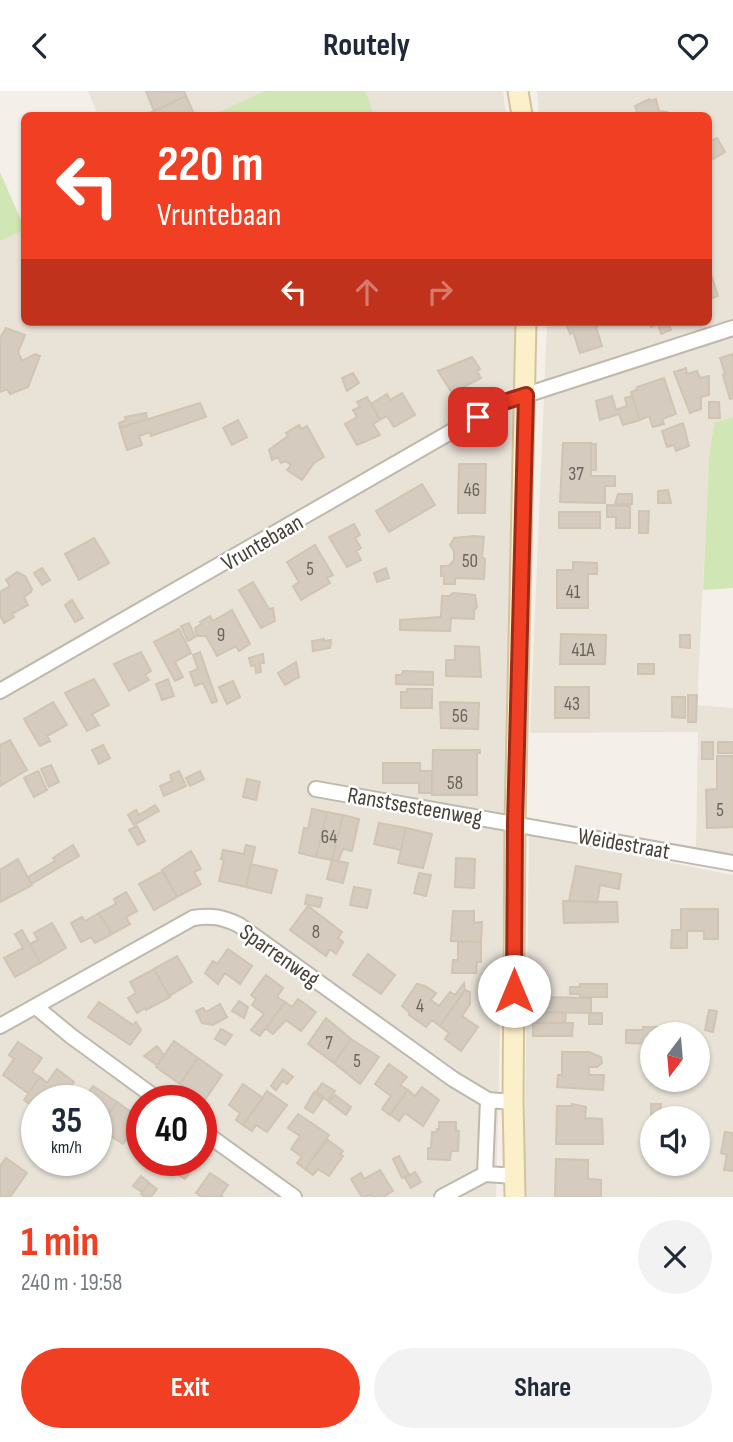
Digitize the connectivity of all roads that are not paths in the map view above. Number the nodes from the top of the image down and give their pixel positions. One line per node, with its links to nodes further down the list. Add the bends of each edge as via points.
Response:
1 (518, 91): 2 (street)
2 (522, 112)
3 (526, 326): 5 (street, Ranstsesteenweg)
4 (733, 328): 5 (street, Vruntebaan)
5 (526, 395): 6 (street, Vruntebaan, via 501,403); 8 (street, Ranstsesteenweg)
6 (0, 691)
7 (316, 789): 8 (street, Ranstsesteenweg)
8 (515, 824): 9 (street, Weidestraat); 14 (street, Ranstsesteenweg)
9 (733, 863)
10 (36, 1007): 11 (street, Sparrenweg); 12 (street); 13 (street, Sparrenweg, via 193,918 225,918)
11 (0, 1025)
12 (138, 1085)
13 (488, 1100): 14 (street, Sparrenweg); 16 (street)
14 (513, 1102): 17 (street, Ranstsesteenweg)
15 (217, 1142): 18 (street)
16 (485, 1174): 17 (street); 19 (street)
17 (516, 1175): 20 (street, Ranstsesteenweg)
18 (294, 1197)
19 (442, 1197)
20 (515, 1197)

